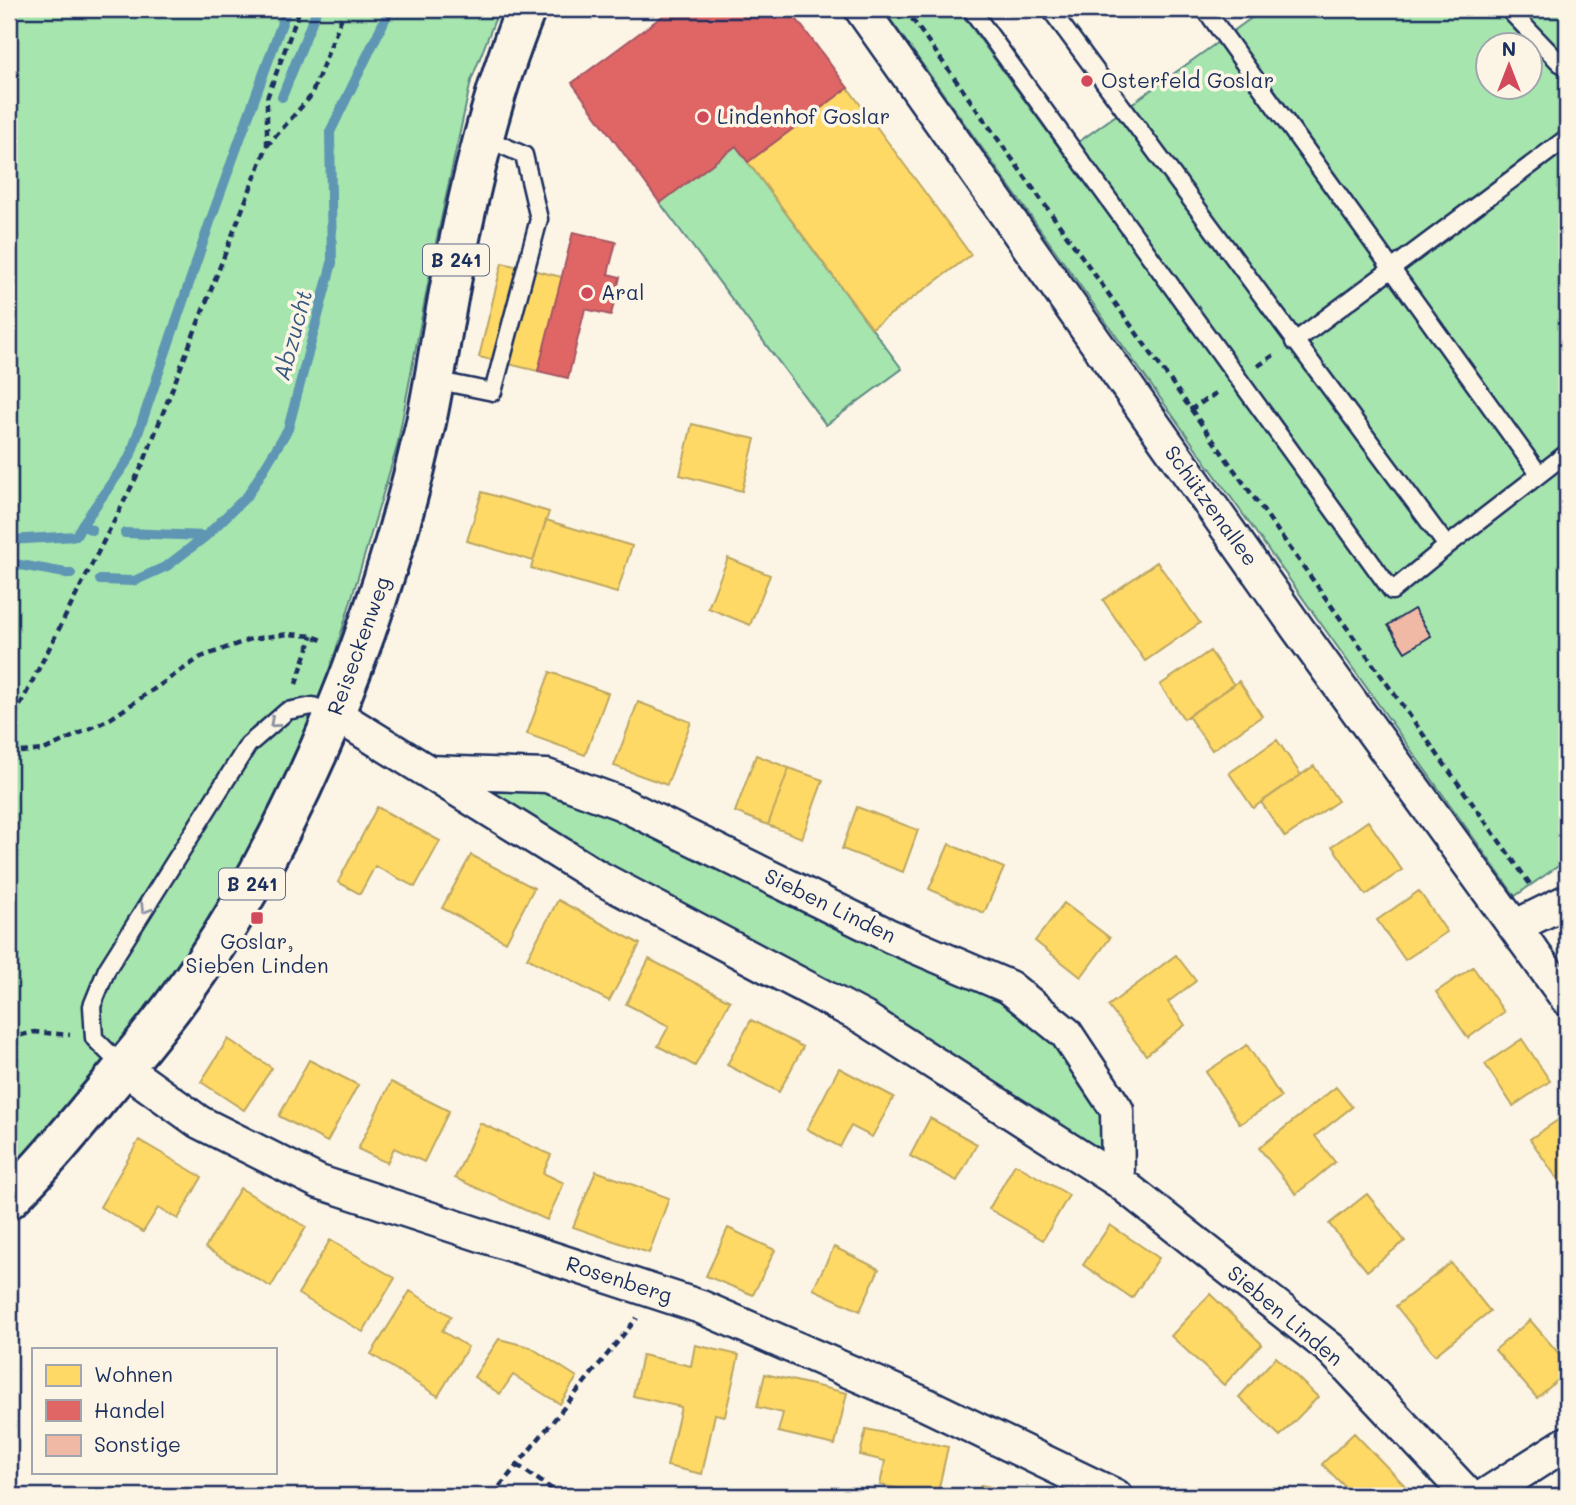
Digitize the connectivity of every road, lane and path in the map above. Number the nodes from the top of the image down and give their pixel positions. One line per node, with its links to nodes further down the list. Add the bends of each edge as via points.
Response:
1 (300, 9): 13 (path, via 267,98)
2 (345, 9): 13 (path, via 311,96)
3 (526, 9): 11 (main road, Reiseckenweg / B 241)
4 (861, 9): 28 (street, Schützenallee, via 1275,596)
5 (905, 9): 27 (path)
6 (971, 9): 19 (lane, via 1392,591)
7 (1050, 9): 15 (lane)
8 (1205, 9): 14 (lane)
9 (1508, 9): 10 (lane)
10 (1567, 67)
11 (483, 137): 16 (main road, Reiseckenweg / B 241); 16 (lane, via 524,155 539,219 493,392)
12 (1567, 138): 14 (lane)
13 (267, 146): 24 (path, via 143,464)
14 (1392, 267): 15 (lane); 18 (lane)
15 (1294, 342): 19 (lane)
16 (435, 380): 21 (main road, Reiseckenweg / B 241, via 403,515)
17 (1567, 453): 18 (lane)
18 (1539, 474): 19 (lane)
19 (1447, 546)
20 (312, 636): 21 (path); 22 (path); 25 (path, via 251,639 201,657 110,719 44,750)
21 (358, 654): 23 (main road, Reiseckenweg / B 241)
22 (287, 711): 23 (lane, via 313,706); 31 (lane, one-way to 31, via 248,745 107,970 92,1006)
23 (335, 714): 26 (street, Sieben Linden); 32 (main road, Reiseckenweg / B 241, via 290,812 234,916)
24 (9, 727)
25 (9, 753)
26 (425, 772): 33 (street, Sieben Linden, via 598,877 864,1018); 33 (street, Sieben Linden, via 547,776 620,803 890,936 1009,986 1066,1033 1117,1110)
27 (1558, 906): 28 (street)
28 (1517, 926): 29 (street, Schützenallee)
29 (1567, 999)
30 (9, 1038): 31 (path, via 34,1032)
31 (94, 1038): 32 (lane)
32 (124, 1068): 34 (main road, Reiseckenweg / B 241); 35 (street, Rosenberg, via 199,1122 319,1182)
33 (1118, 1181): 41 (street, Sieben Linden, via 1332,1350)
34 (9, 1199)
35 (658, 1293): 37 (path); 40 (street, Rosenberg, via 701,1307 927,1405)
36 (1567, 1443): 42 (street)
37 (517, 1465): 38 (path); 39 (path)
38 (492, 1496)
39 (562, 1496)
40 (1115, 1496)
41 (1469, 1496)
42 (1484, 1496)

